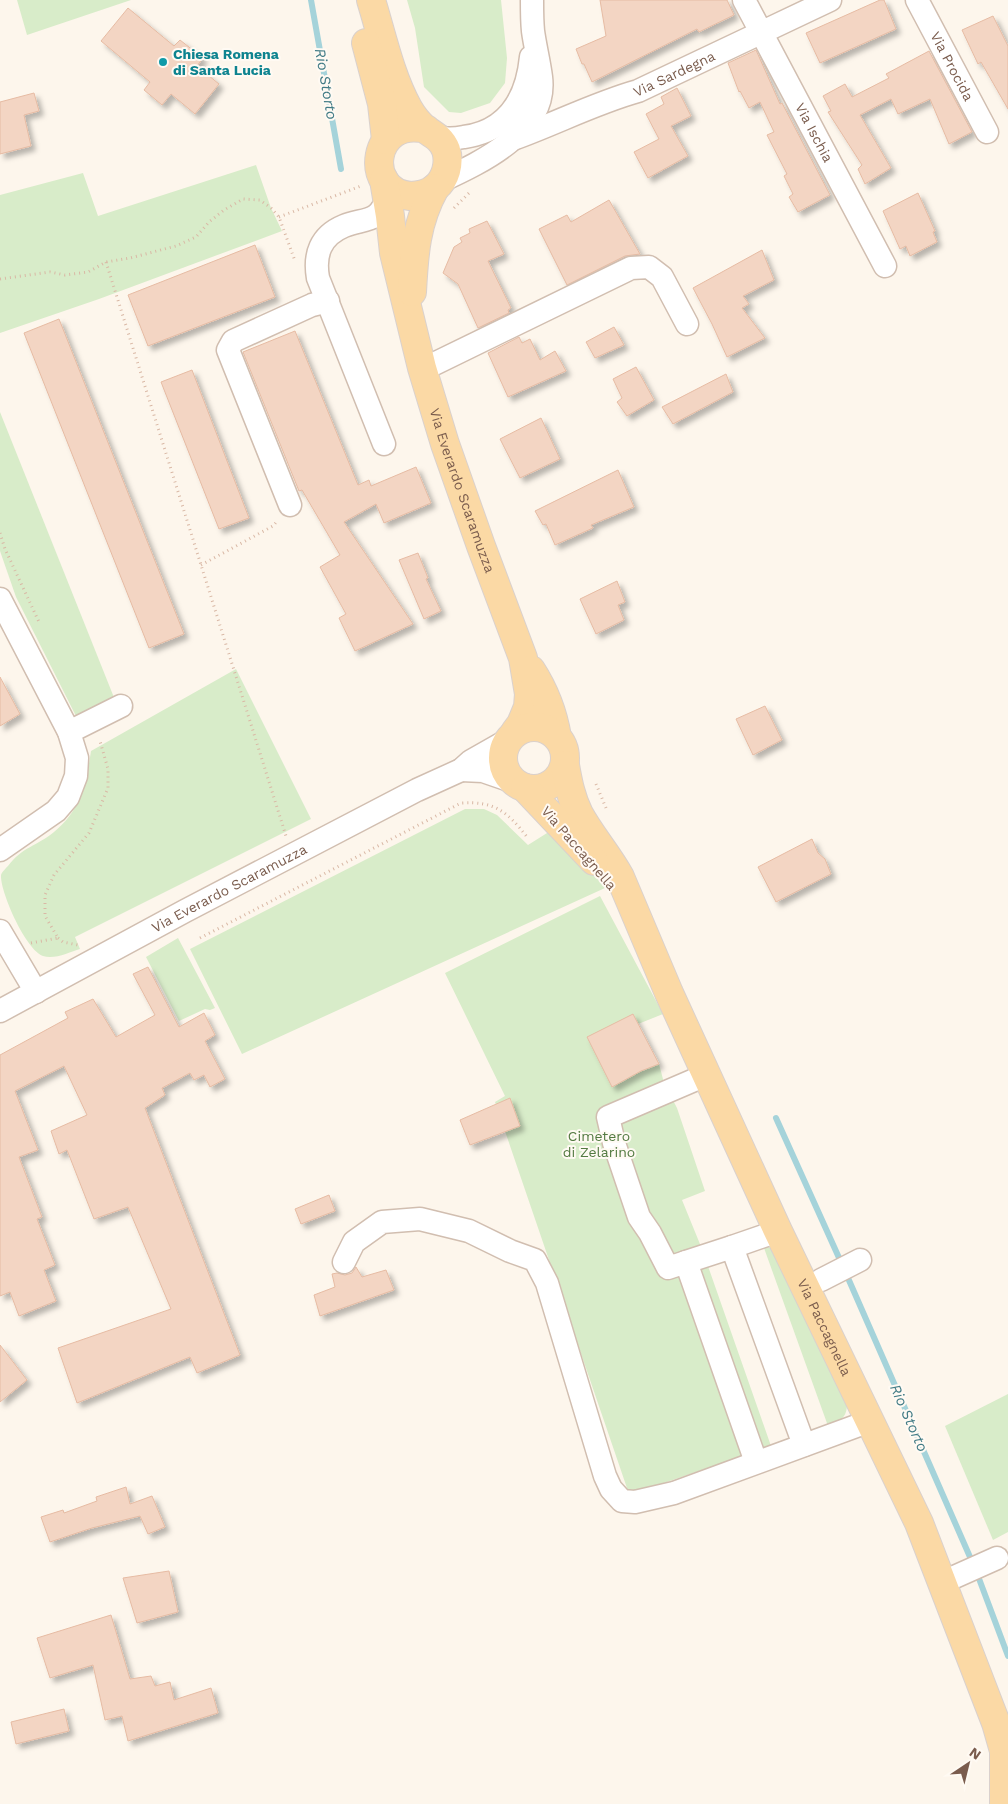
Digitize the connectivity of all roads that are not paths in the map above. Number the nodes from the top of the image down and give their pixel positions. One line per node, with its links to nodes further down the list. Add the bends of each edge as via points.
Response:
1 (355, 0): 12 (main road, via 382,104)
2 (371, 0): 9 (main road, via 403,98)
3 (532, 0): 7 (street)
4 (744, 0): 8 (street, Via Ischia)
5 (830, 0): 8 (street, Via Sardegna)
6 (917, 0): 10 (street, Via Procida)
7 (533, 31): 9 (street, via 526,86 509,114 489,130 470,136 444,138); 11 (street, via 542,78 541,92 532,118)
8 (761, 32): 11 (street, Via Sardegna, via 638,91); 17 (street, Via Ischia)
9 (430, 131): 12 (main road, via 404,128); 13 (main road, via 444,146 447,156 447,166)
10 (987, 132)
11 (513, 138): 13 (street)
12 (386, 140): 14 (main road, via 381,148)
13 (438, 185): 14 (main road, via 422,194 408,195); 19 (main road, Via Everardo Scaramuzza, via 424,211 417,234)
14 (379, 187): 15 (street, via 385,206 375,216); 16 (main road, Via Everardo Scaramuzza)
15 (356, 223): 16 (street, via 378,232); 18 (street, via 341,227 321,246 317,255 318,278)
16 (394, 253): 19 (main road, Via Everardo Scaramuzza)
17 (885, 266)
18 (328, 302): 22 (street); 23 (street, via 312,305 233,341 228,350)
19 (411, 321): 21 (main road, Via Everardo Scaramuzza)
20 (687, 324): 21 (street, via 662,277 649,267 631,268)
21 (422, 368): 25 (main road, Via Everardo Scaramuzza, via 445,444)
22 (384, 444)
23 (290, 505)
24 (0, 599): 27 (street)
25 (523, 658): 28 (main road, Via Everardo Scaramuzza, via 528,707); 29 (main road, Via Everardo Scaramuzza, via 547,701)
26 (122, 706): 27 (street)
27 (69, 732): 33 (street, via 77,758 76,776 68,797 56,811)
28 (512, 736): 29 (main road, via 529,727 537,727); 31 (street, Via Everardo Scaramuzza); 32 (main road, via 502,757 506,774)
29 (557, 736): 30 (main road, via 565,750)
30 (565, 765): 32 (main road, via 557,780 542,789); 34 (main road, Via Paccagnella, via 568,787 580,815 611,860)
31 (461, 770): 32 (street, Via Everardo Scaramuzza, via 483,771); 36 (street, Via Everardo Scaramuzza, via 417,790)
32 (519, 785): 34 (main road, Via Paccagnella, via 580,845)
33 (0, 851)
34 (633, 908): 38 (main road, Via Paccagnella)
35 (0, 931): 36 (street)
36 (36, 992): 37 (street, Via Everardo Scaramuzza)
37 (0, 1011)
38 (706, 1075): 39 (main road, Via Paccagnella); 43 (street, via 608,1117 639,1217 668,1268)
39 (778, 1231): 40 (street); 45 (main road, Via Paccagnella)
40 (732, 1247): 43 (street); 46 (street)
41 (860, 1260): 44 (street)
42 (344, 1262): 47 (street, via 354,1242 382,1222 420,1219 469,1231 535,1260 547,1283 605,1476 622,1501 634,1502 674,1493)
43 (686, 1262): 47 (street)
44 (821, 1280)
45 (870, 1421): 46 (street); 49 (main road, Via Paccagnella, via 919,1523)
46 (804, 1445): 47 (street)
47 (756, 1462)
48 (997, 1558): 49 (street)
49 (941, 1583): 50 (main road, Via Paccagnella)
50 (1006, 1754): 51 (main road, Via Paccagnella)
51 (1004, 1804)

